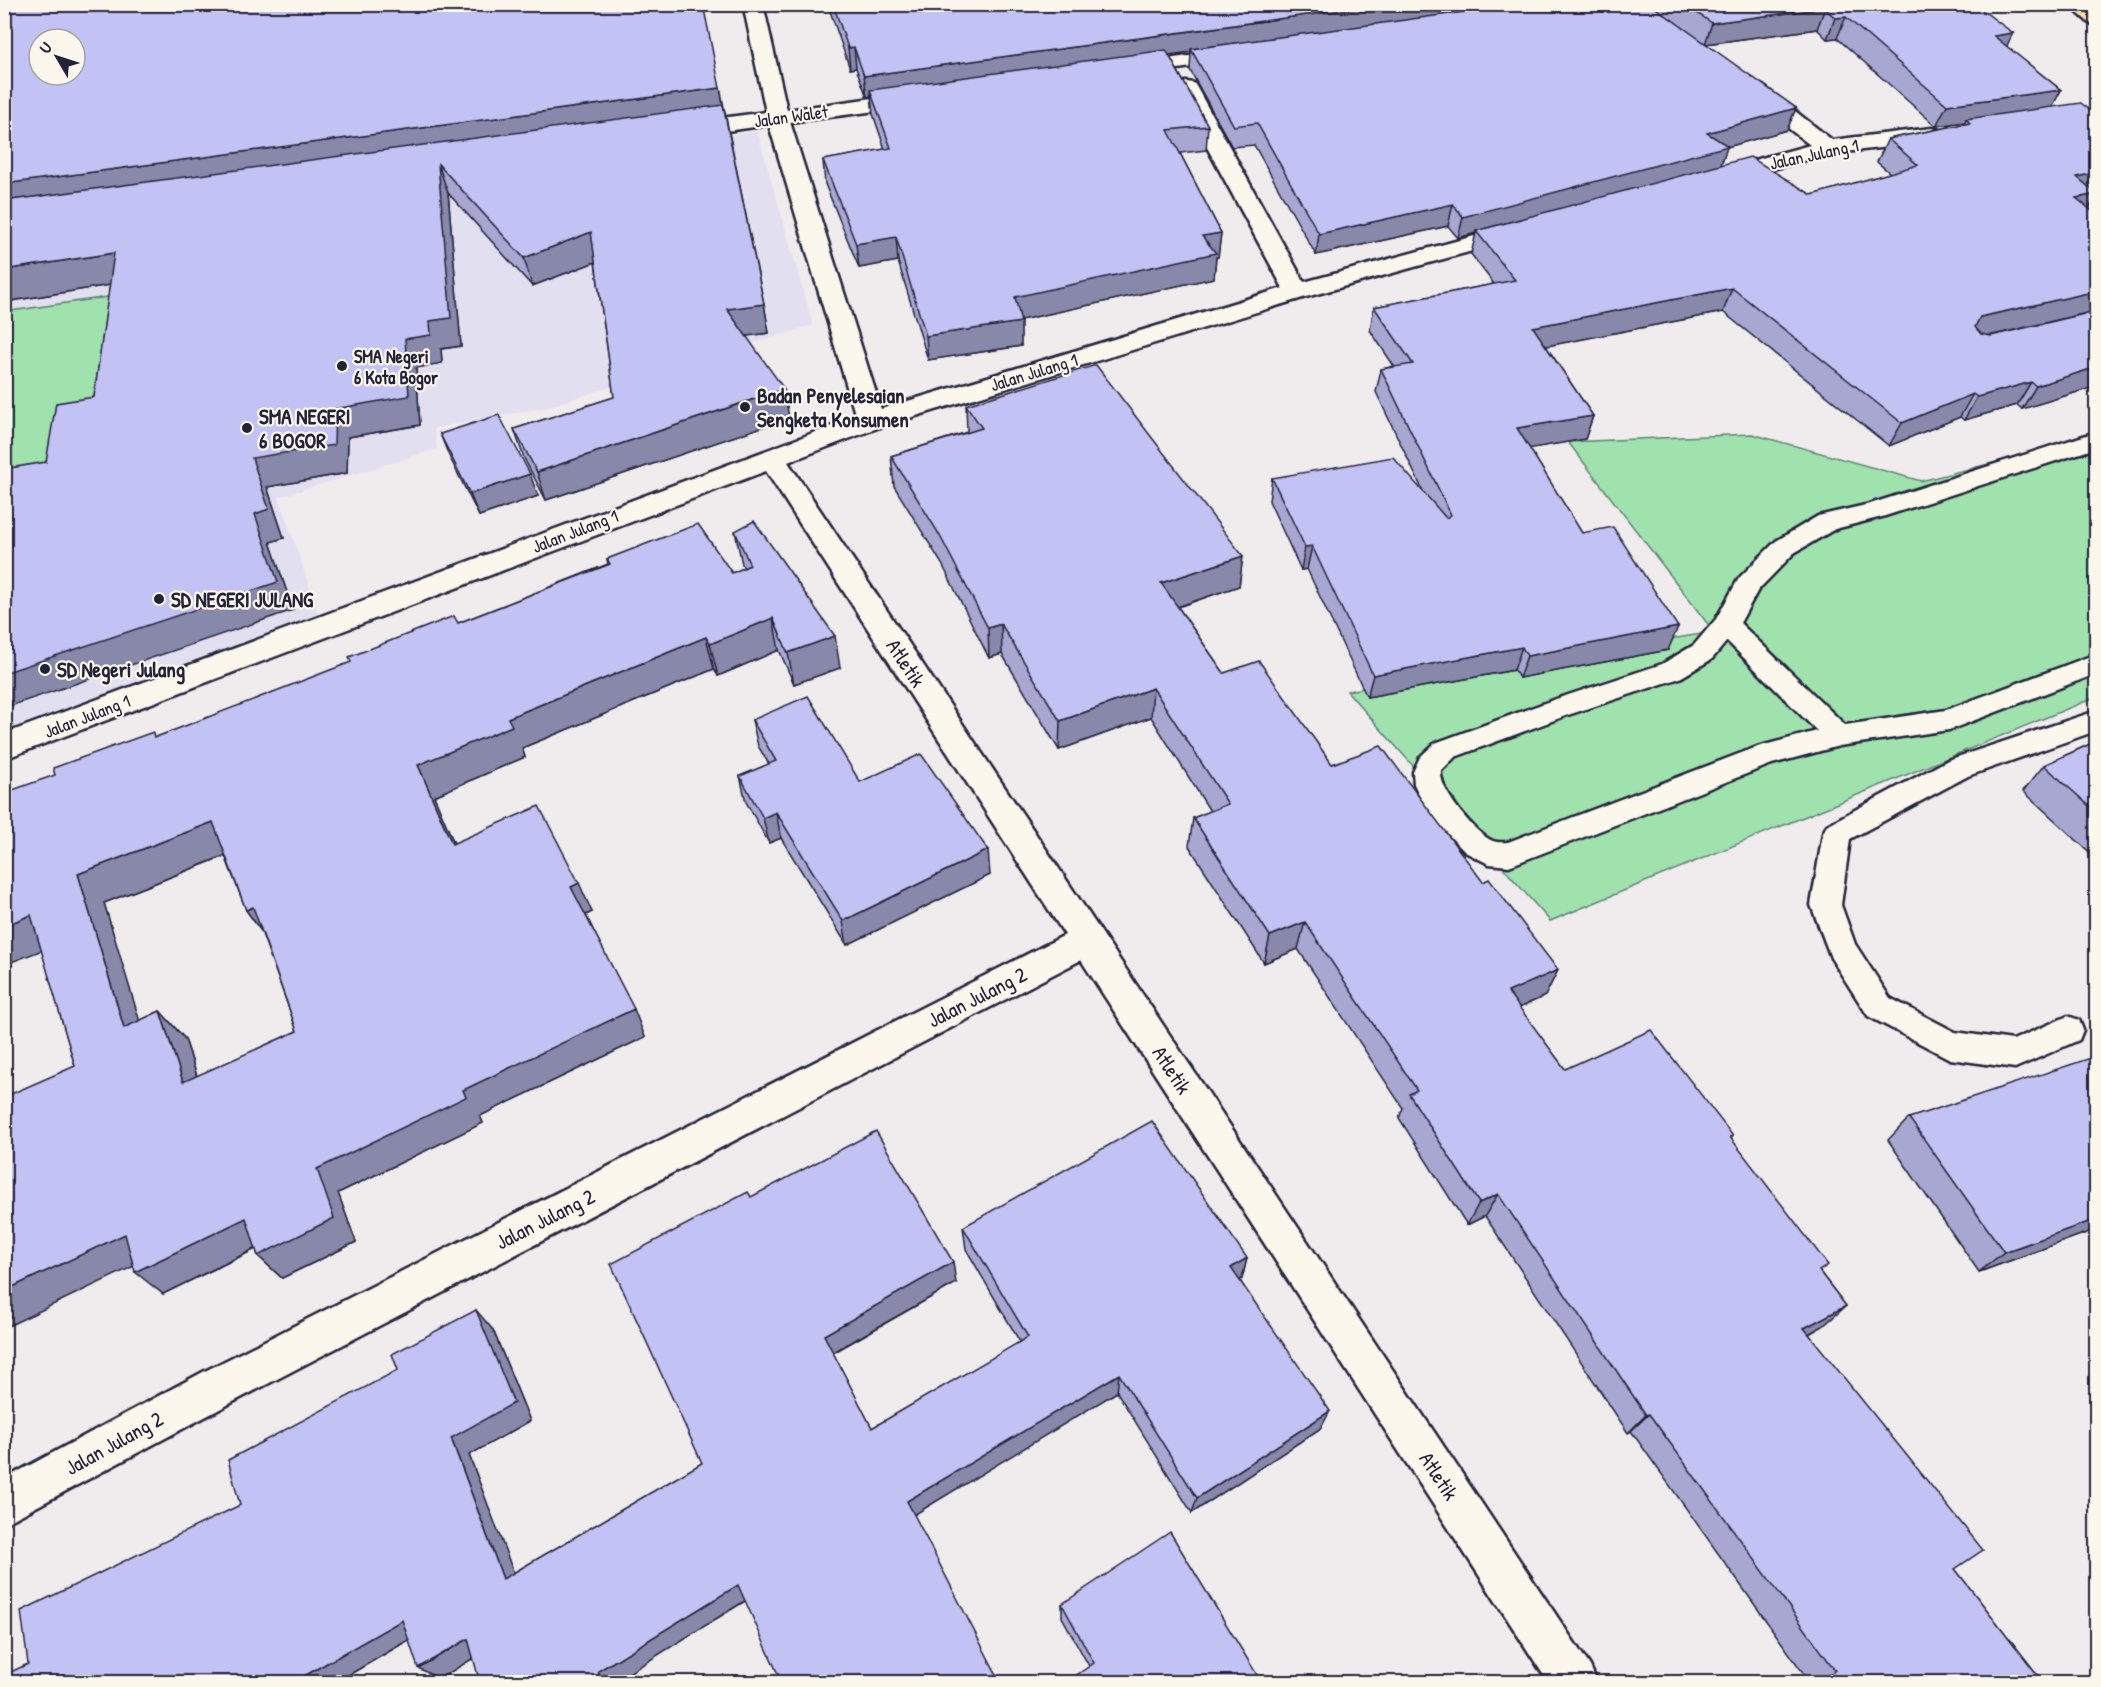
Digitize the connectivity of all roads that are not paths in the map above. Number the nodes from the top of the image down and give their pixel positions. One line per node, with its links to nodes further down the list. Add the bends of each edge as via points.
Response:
1 (753, 4): 9 (street)
2 (2080, 5): 3 (main road)
3 (2097, 19)
4 (1255, 53): 5 (street)
5 (1173, 64): 6 (street); 15 (street)
6 (1104, 73)
7 (1743, 83): 12 (street)
8 (932, 97): 9 (street, Jalan Walet)
9 (778, 118): 10 (street, Jalan Walet); 16 (street)
10 (664, 133)
11 (1951, 133): 12 (street, Jalan Julang 1)
12 (1827, 147): 13 (street, Jalan Julang 1)
13 (1689, 185)
14 (1539, 226): 15 (street, Jalan Julang 1)
15 (1297, 292): 16 (street, Jalan Julang 1)
16 (871, 421): 18 (street, Jalan Julang 1)
17 (2097, 440): 19 (lane, via 1827,522 1785,547 1748,584)
18 (771, 457): 23 (street, Jalan Julang 1); 24 (street, Atletik)
19 (1726, 625): 22 (lane); 22 (lane, via 1703,652 1671,671 1445,750 1432,761 1425,775 1428,789 1468,840 1496,854 1509,854 1767,754)
20 (2097, 664): 22 (lane, via 1949,720)
21 (2097, 721): 25 (lane, via 1958,768 1837,833 1826,905 1842,949 1879,1007 1950,1046 2015,1054)
22 (1839, 735)
23 (4, 747)
24 (1088, 940): 26 (street, Jalan Julang 2, via 218,1387); 27 (street, Atletik)
25 (2068, 1030)
26 (4, 1503)
27 (1574, 1683)

